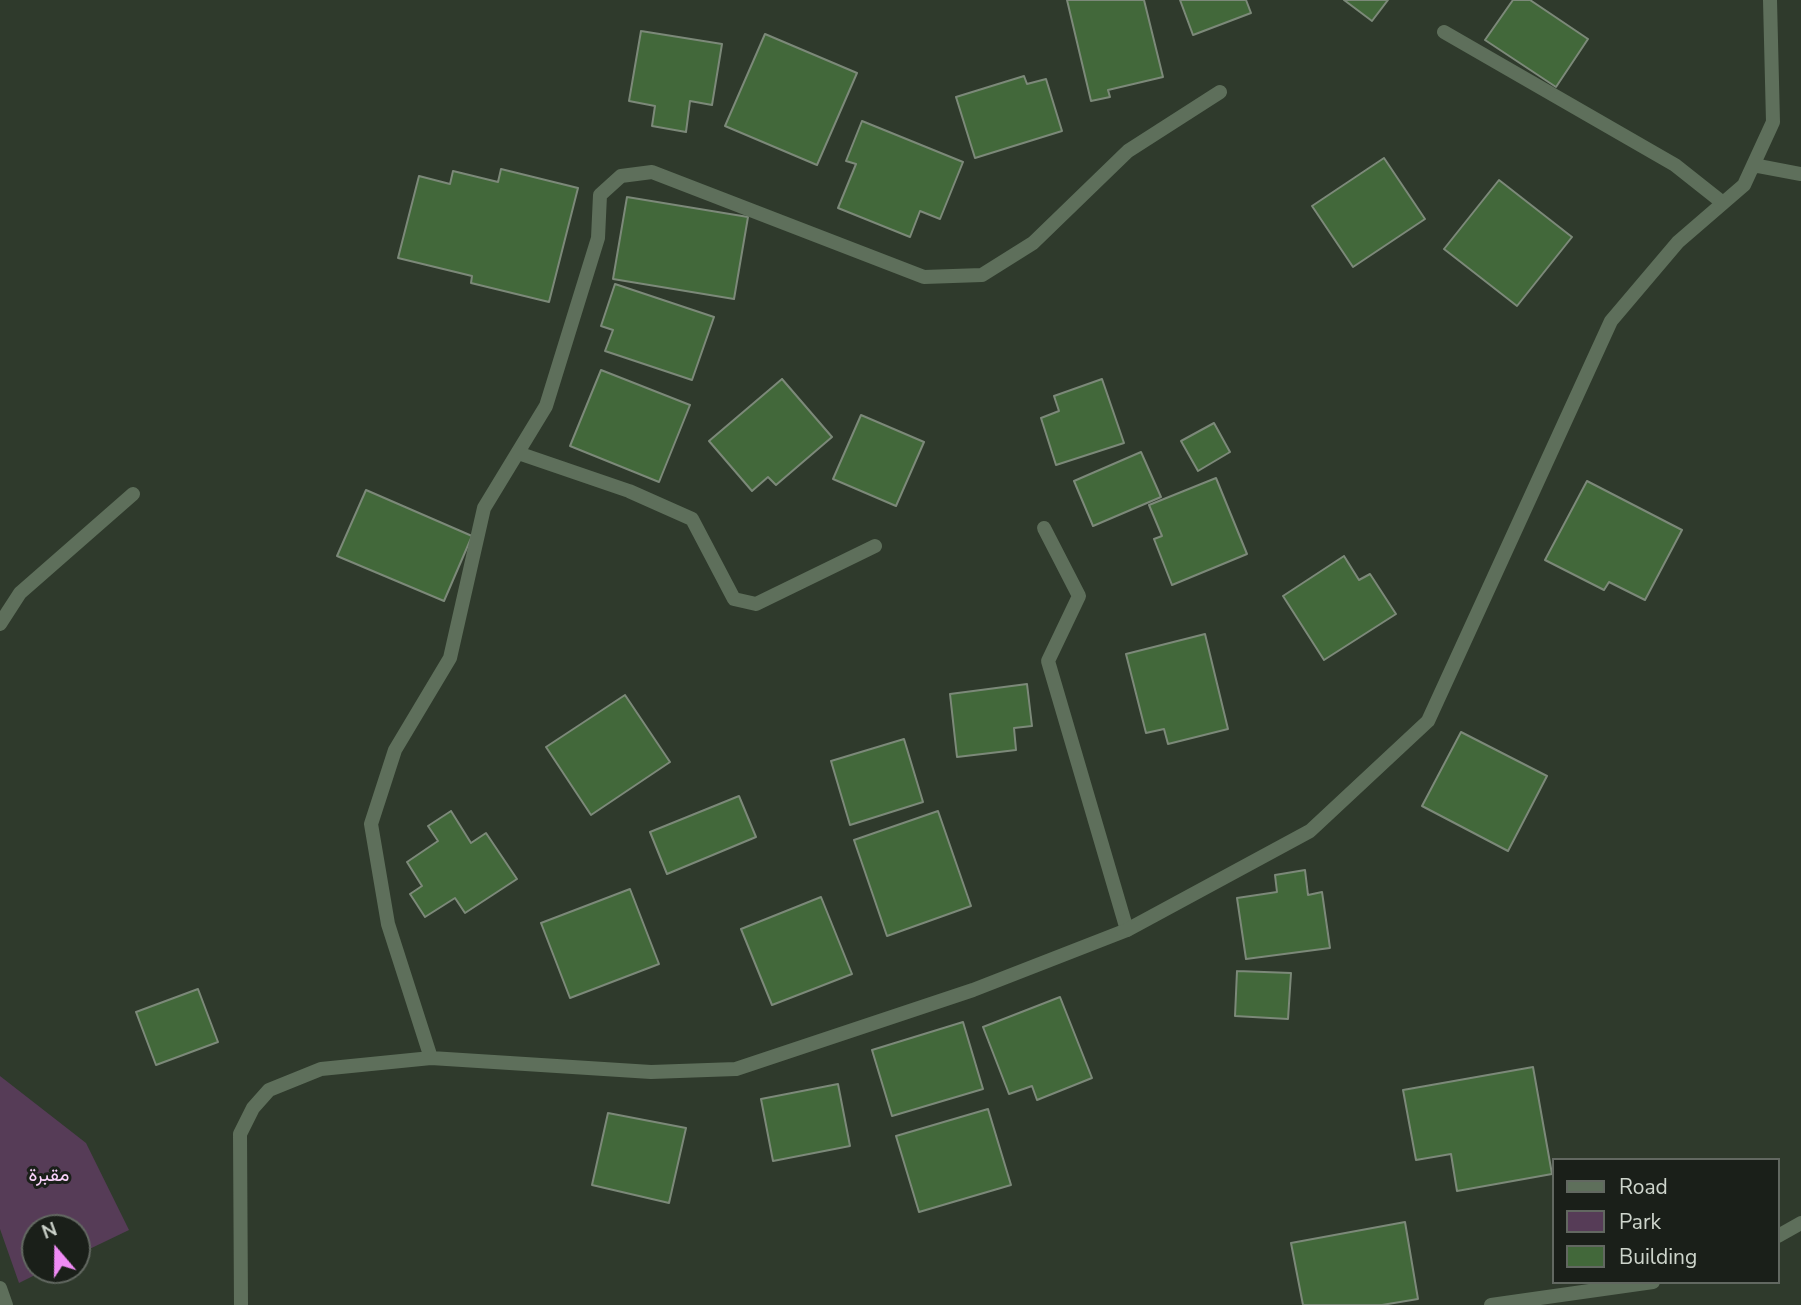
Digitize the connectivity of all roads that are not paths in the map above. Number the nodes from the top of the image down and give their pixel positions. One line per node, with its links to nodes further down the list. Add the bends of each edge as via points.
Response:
1 (1770, 0): 4 (street, via 1773,122)
2 (1444, 32): 6 (street, via 1675,166)
3 (1220, 92): 7 (street, via 1128,151 1033,243 982,275 924,277 652,172 621,176 600,195 598,237 546,406)
4 (1753, 165): 5 (street); 6 (street, via 1744,185)
5 (1801, 174)
6 (1723, 203): 12 (street, via 1678,242 1611,321 1427,721 1310,831)
7 (518, 453): 10 (street, via 629,491 692,519 734,599 756,604); 13 (street, via 484,508 450,658 395,750 371,824 388,924)
8 (133, 495): 11 (street, via 20,593)
9 (1044, 528): 12 (street, via 1079,596 1048,661)
10 (874, 546)
11 (0, 624)
12 (1127, 930): 13 (street, via 974,990 736,1069 651,1072)
13 (431, 1058): 19 (street, via 321,1069 269,1090 253,1108 240,1134)
14 (1801, 1223): 15 (street)
15 (1780, 1235)
16 (1639, 1284): 20 (street)
17 (0, 1288): 18 (street)
18 (6, 1305)
19 (241, 1305)
20 (1491, 1305)

